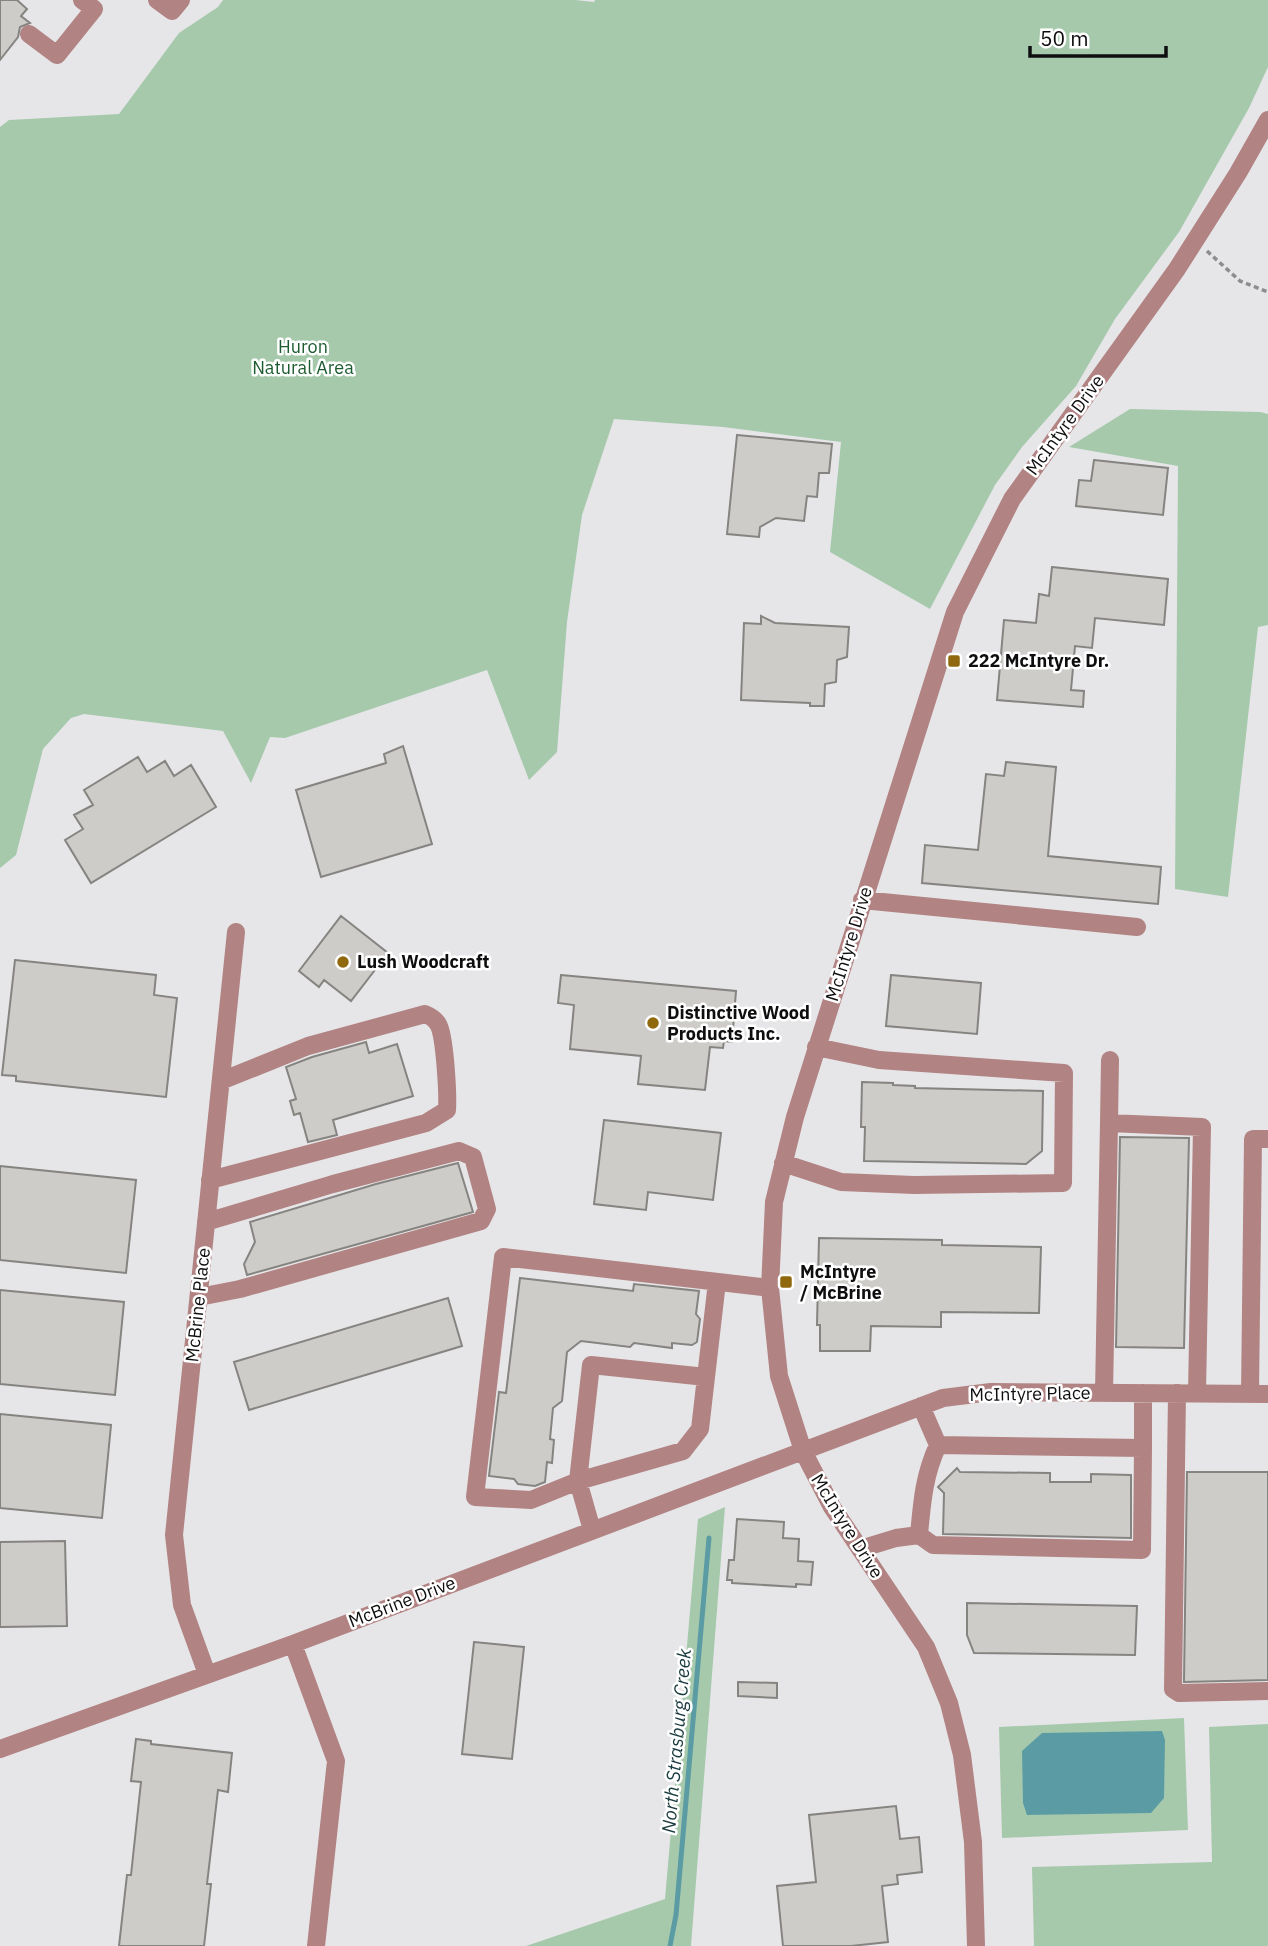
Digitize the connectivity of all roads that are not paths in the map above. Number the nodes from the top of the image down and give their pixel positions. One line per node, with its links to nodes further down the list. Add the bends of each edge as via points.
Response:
1 (82, 0): 4 (street, via 94,9 57,55)
2 (157, 0): 3 (street, via 172,11)
3 (181, 0)
4 (29, 34)
5 (1268, 120): 6 (street, McIntyre Drive, via 1177,269 1012,499 955,612)
6 (862, 900): 7 (street); 9 (street, McIntyre Drive)
7 (1137, 927)
8 (236, 932): 11 (street, McBrine Place)
9 (817, 1047): 14 (street, McIntyre Drive); 14 (street, via 879,1060 1064,1073 1063,1183 841,1182)
10 (1110, 1060): 12 (street)
11 (221, 1081): 15 (street, McBrine Place); 15 (street, via 308,1046 425,1014 439,1026 447,1110 426,1123)
12 (1109, 1123): 21 (street); 24 (street, via 1202,1126)
13 (1268, 1139): 25 (street, via 1253,1139)
14 (783, 1163): 18 (street, McIntyre Drive, via 774,1202)
15 (210, 1180): 16 (street, McBrine Place)
16 (206, 1222): 19 (street, McBrine Place); 19 (street, via 458,1151 473,1157 487,1209 481,1221)
17 (717, 1282): 18 (street); 20 (street); 30 (street, via 503,1257 475,1497 531,1500)
18 (770, 1288): 29 (street, McIntyre Drive, via 779,1376)
19 (199, 1297): 35 (street, McBrine Place, via 174,1535 182,1605)
20 (706, 1377): 30 (street, via 700,1429 683,1451); 30 (street, via 591,1365)
21 (1104, 1393): 22 (street, McIntyre Place); 26 (street, McIntyre Place, via 991,1392 943,1398)
22 (1143, 1393): 23 (street, McIntyre Place); 28 (street)
23 (1177, 1393): 24 (street, McIntyre Place); 36 (street, via 1173,1689 1179,1693)
24 (1197, 1394): 25 (street, McIntyre Place)
25 (1259, 1394)
26 (922, 1406): 27 (street); 29 (street, McIntyre Place)
27 (938, 1445): 28 (street); 32 (street, via 925,1479)
28 (1143, 1448): 32 (street, via 1142,1550 933,1545)
29 (803, 1451): 31 (street, McBrine Drive); 33 (street, McIntyre Drive)
30 (579, 1480): 31 (street)
31 (592, 1530): 34 (street, McBrine Drive)
32 (919, 1535): 33 (street)
33 (860, 1549): 39 (street, McIntyre Drive, via 926,1647 949,1703 962,1755 973,1842)
34 (293, 1644): 35 (street, McBrine Drive); 38 (street, via 336,1760)
35 (207, 1674): 37 (street, McBrine Drive)
36 (1268, 1691)
37 (0, 1749)
38 (317, 1946)
39 (976, 1946)

